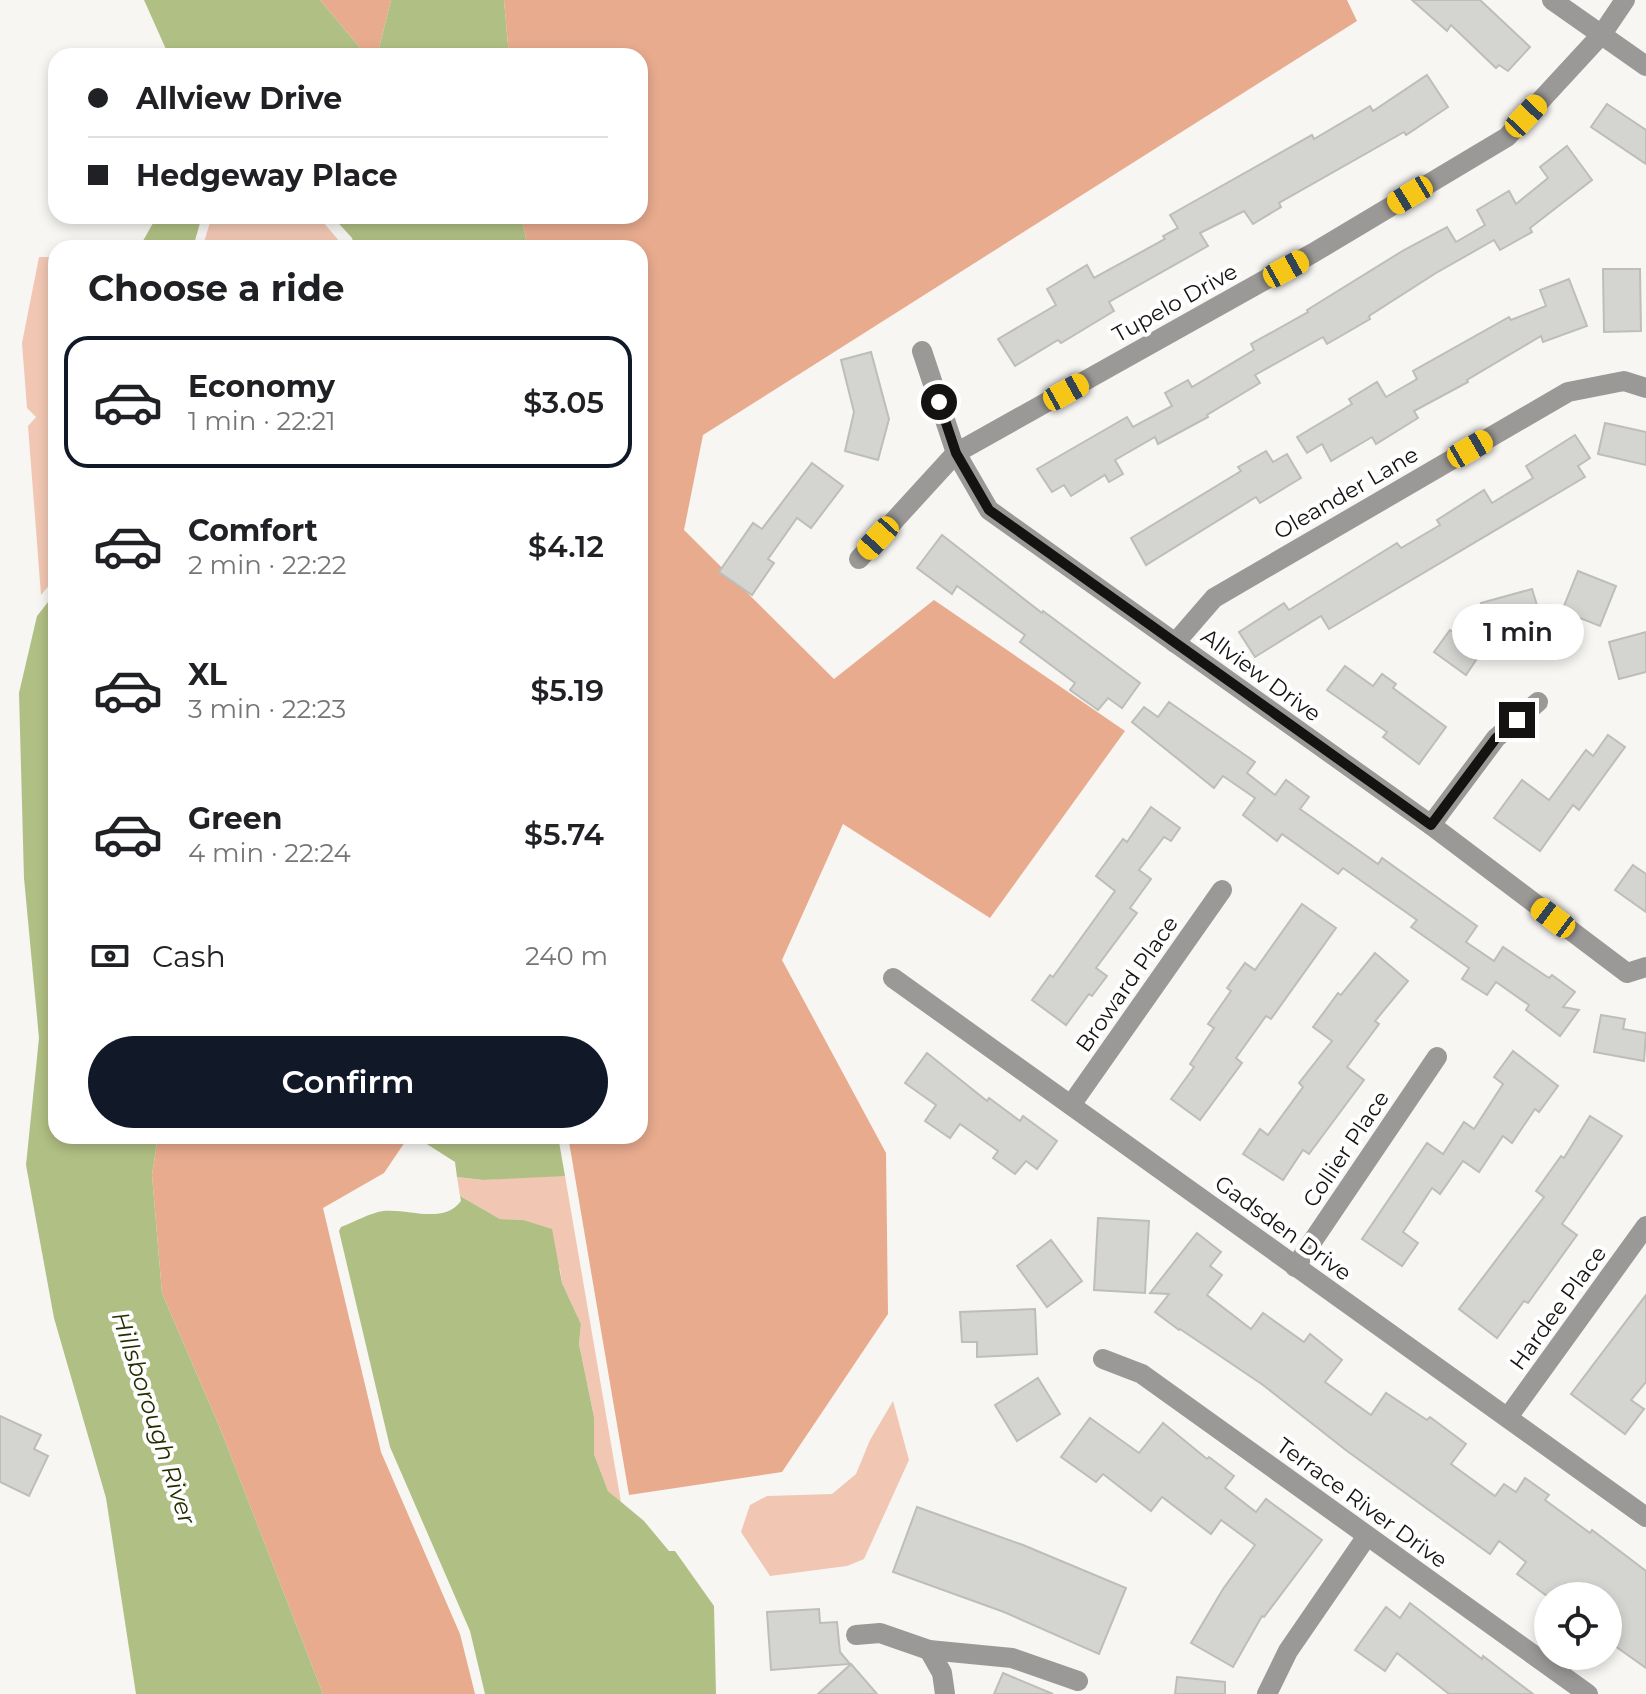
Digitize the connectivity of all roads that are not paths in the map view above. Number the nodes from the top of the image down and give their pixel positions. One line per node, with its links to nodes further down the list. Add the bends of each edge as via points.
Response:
1 (1552, 0): 3 (street)
2 (1625, 0): 3 (street, Tupelo Drive)
3 (1602, 34): 4 (street); 7 (street, Tupelo Drive, via 1507,137 1313,253)
4 (1646, 66)
5 (922, 351): 7 (street, Allview Drive)
6 (1646, 388): 9 (street, Oleander Lane, via 1624,381 1568,392 1214,598)
7 (956, 453): 8 (street, Tupelo Drive); 9 (street, Allview Drive, via 989,510)
8 (859, 559)
9 (1175, 643): 11 (street, Allview Drive)
10 (1538, 702): 11 (street, via 1496,738)
11 (1431, 825): 13 (street, Allview Drive, via 1627,973)
12 (1222, 890): 16 (street, Broward Place)
13 (1646, 967)
14 (893, 978): 16 (street, Gadsden Drive)
15 (1437, 1057): 18 (street, Collier Place)
16 (1071, 1105): 18 (street, Gadsden Drive)
17 (1646, 1226): 20 (street, Hardee Place)
18 (1295, 1267): 20 (street, Gadsden Drive)
19 (1103, 1359): 22 (street, Terrace River Drive, via 1142,1374)
20 (1508, 1417): 21 (street, Gadsden Drive)
21 (1646, 1517)
22 (1367, 1536): 27 (street, via 1288,1651); 28 (street, Terrace River Drive)
23 (856, 1635): 24 (street, via 880,1633)
24 (929, 1650): 25 (street, via 1012,1658); 26 (street, via 942,1673)
25 (1078, 1681)
26 (945, 1694)
27 (1267, 1694)
28 (1588, 1694)

